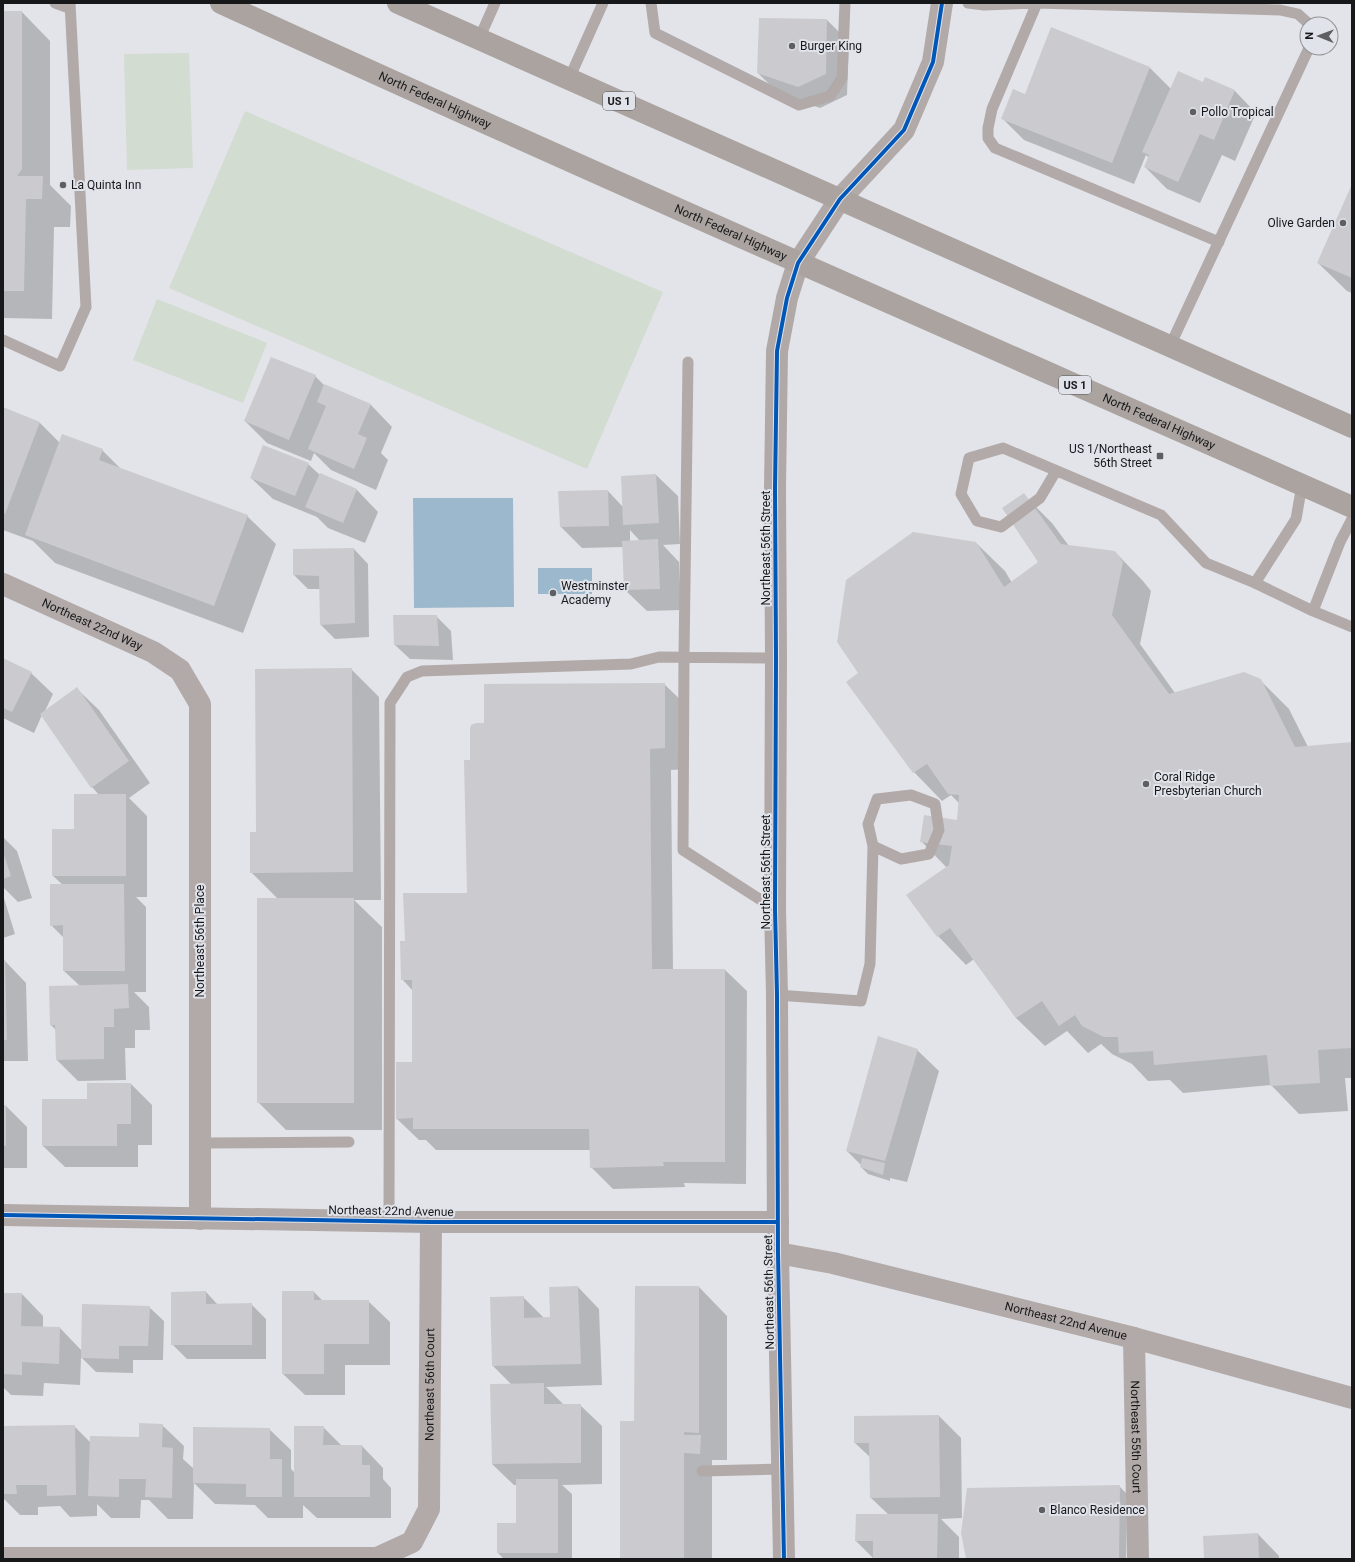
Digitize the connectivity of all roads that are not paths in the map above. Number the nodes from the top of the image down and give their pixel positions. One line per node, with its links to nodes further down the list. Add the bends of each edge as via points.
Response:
1 (55, 3): 11 (lane)
2 (221, 3): 18 (main road, North Federal Highway / US 1)
3 (398, 3): 13 (main road, US 1)
4 (495, 3): 13 (lane)
5 (603, 3): 15 (lane)
6 (651, 3): 7 (lane, via 655,33 799,105 830,96 842,78)
7 (845, 3)
8 (942, 3): 16 (street, via 933,62 904,130)
9 (968, 3): 10 (lane)
10 (1037, 3): 12 (lane, via 1280,10); 17 (lane, via 992,109 988,138 996,148)
11 (70, 5): 19 (lane, via 86,307 60,366)
12 (1300, 16)
13 (480, 39): 15 (main road, US 1)
14 (1305, 56): 17 (lane)
15 (569, 79): 16 (main road, US 1)
16 (840, 199): 18 (street, Northeast 56th Street); 20 (main road, US 1)
17 (1219, 242): 20 (lane)
18 (798, 262): 24 (main road, North Federal Highway / US 1); 32 (street, Northeast 56th Street, via 787,298 777,351)
19 (3, 340)
20 (1170, 346): 22 (main road, US 1)
21 (688, 362): 31 (lane)
22 (1352, 427)
23 (1056, 471): 23 (lane, via 1003,448 969,458 961,494 977,521 1002,527 1040,498); 27 (lane, via 1161,515 1206,563)
24 (1302, 485): 25 (main road, North Federal Highway / US 1); 27 (lane, via 1296,519)
25 (1352, 507)
26 (1352, 519): 29 (lane, via 1340,542)
27 (1255, 583): 29 (lane)
28 (3, 584): 33 (street, Northeast 22nd Way, via 153,652)
29 (1313, 611): 30 (lane)
30 (1352, 627)
31 (684, 656): 32 (lane); 35 (lane, via 683,850); 41 (lane, via 659,657 631,664 422,671 407,677 390,703)
32 (776, 658): 35 (street, Northeast 56th Street)
33 (180, 670): 38 (street, Northeast 56th Place, via 200,704)
34 (873, 846): 34 (lane, via 868,824 877,800 911,795 934,804 939,830 929,854 901,859); 36 (lane, via 870,964 861,1001)
35 (775, 909): 36 (street, Northeast 56th Street)
36 (777, 995): 43 (street, Northeast 56th Street)
37 (349, 1142): 38 (lane)
38 (200, 1143): 40 (street, Northeast 56th Place)
39 (3, 1215): 40 (street, Northeast 22nd Avenue)
40 (200, 1218): 41 (street, Northeast 22nd Avenue)
41 (389, 1221): 42 (street, Northeast 22nd Avenue)
42 (431, 1222): 43 (street, Northeast 22nd Avenue); 49 (street, Northeast 56th Court, via 429,1509 412,1542 377,1558)
43 (778, 1222): 44 (street, Northeast 56th Street)
44 (778, 1253): 45 (street, Northeast 22nd Avenue, via 833,1263); 47 (street, Northeast 56th Street)
45 (1134, 1338): 46 (street, Northeast 22nd Avenue); 51 (street, Northeast 55th Court)
46 (1352, 1398)
47 (783, 1469): 48 (lane); 50 (street, Northeast 56th Street)
48 (702, 1471)
49 (3, 1558)
50 (784, 1559)
51 (1138, 1559)

